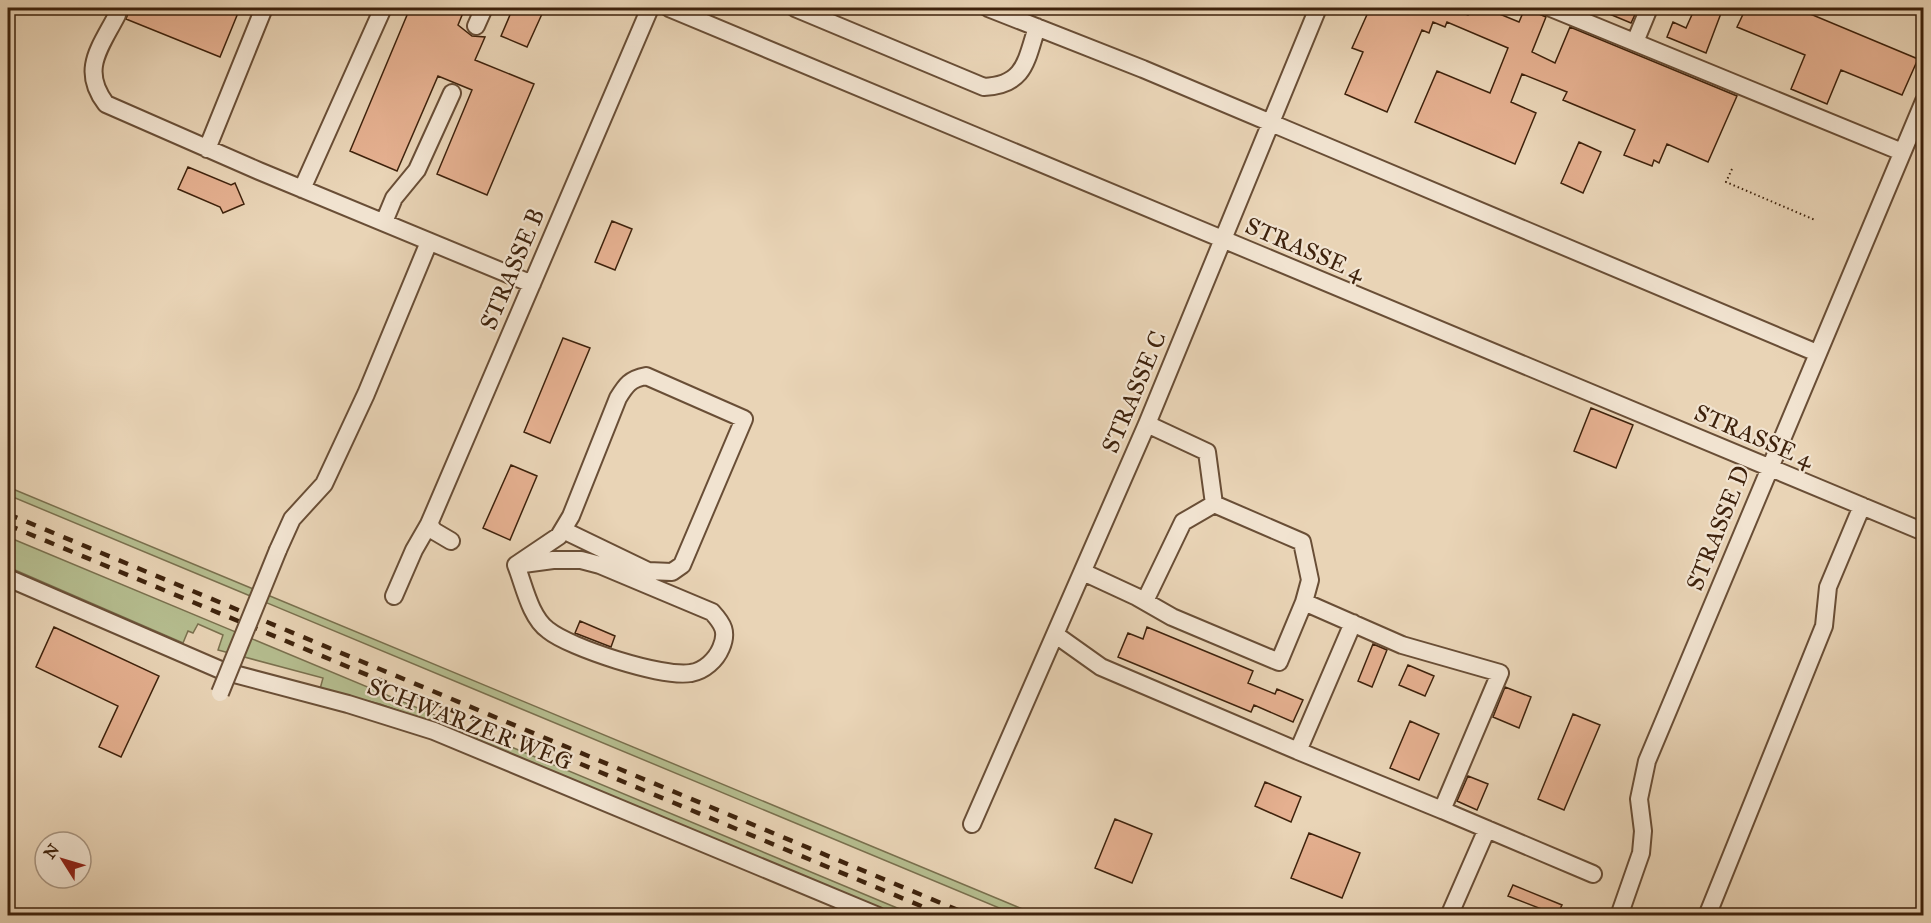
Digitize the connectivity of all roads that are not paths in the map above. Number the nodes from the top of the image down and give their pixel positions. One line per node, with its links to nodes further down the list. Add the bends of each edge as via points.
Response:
1 (264, 8): 18 (street)
2 (382, 8): 20 (street)
3 (484, 8): 12 (street)
4 (650, 8): 24 (street, STRASSE B)
5 (669, 8): 22 (street, STRASSE 4)
6 (795, 8): 13 (street, via 984,87 1002,86 1014,80 1024,66)
7 (988, 8): 13 (street)
8 (1318, 8): 17 (street, STRASSE C)
9 (1551, 8): 14 (street)
10 (1649, 8): 14 (street)
11 (117, 15): 18 (street, via 96,56 92,78 98,93 106,104)
12 (476, 26)
13 (1036, 27): 17 (street)
14 (1635, 42): 19 (street)
15 (452, 93): 21 (street, via 417,170 394,198)
16 (1923, 101): 19 (street, STRASSE D)
17 (1271, 123): 22 (street, STRASSE C); 25 (street)
18 (207, 149): 20 (street)
19 (1902, 152): 25 (street, STRASSE D)
20 (302, 189): 21 (street)
21 (384, 222): 23 (street)
22 (1222, 241): 26 (street, STRASSE C); 27 (street, STRASSE 4)
23 (429, 242): 24 (street); 42 (street, bridge, via 324,484 292,519)
24 (532, 284): 30 (street, STRASSE B)
25 (1817, 353): 27 (street, STRASSE D)
26 (1147, 424): 28 (street, via 1207,452); 35 (street, STRASSE C)
27 (1768, 468): 29 (street, STRASSE 4); 50 (street, STRASSE D, via 1644,771 1639,799 1641,853)
28 (1214, 504): 38 (street, via 1182,522); 39 (street, via 1302,542 1310,580)
29 (1862, 506): 32 (street, STRASSE 4); 51 (street, via 1828,587 1824,626)
30 (429, 524): 33 (street); 37 (street, STRASSE B)
31 (562, 530): 31 (street, via 618,398 635,378 646,376 744,418 682,565 672,572 648,571); 34 (street)
32 (1923, 532)
33 (451, 541)
34 (516, 565): 34 (street, via 553,560 600,565 711,612 722,623 725,636 721,648 715,660 692,673 600,657 547,630 535,614)
35 (1083, 572): 38 (street); 41 (street, STRASSE C)
36 (8, 578): 48 (street, SCHWARZER WEG, via 223,671 434,731)
37 (394, 596)
38 (1145, 601): 39 (street, via 1172,617 1279,662)
39 (1304, 602): 40 (street)
40 (1353, 623): 43 (street); 44 (street, via 1402,645 1500,673)
41 (1056, 635): 43 (street, via 1101,667); 45 (street, STRASSE C)
42 (220, 693)
43 (1298, 751): 44 (street)
44 (1442, 810): 46 (street)
45 (972, 824)
46 (1487, 829): 47 (street); 49 (street)
47 (1593, 873)
48 (878, 915)
49 (1449, 915)
50 (1619, 915)
51 (1707, 915)

